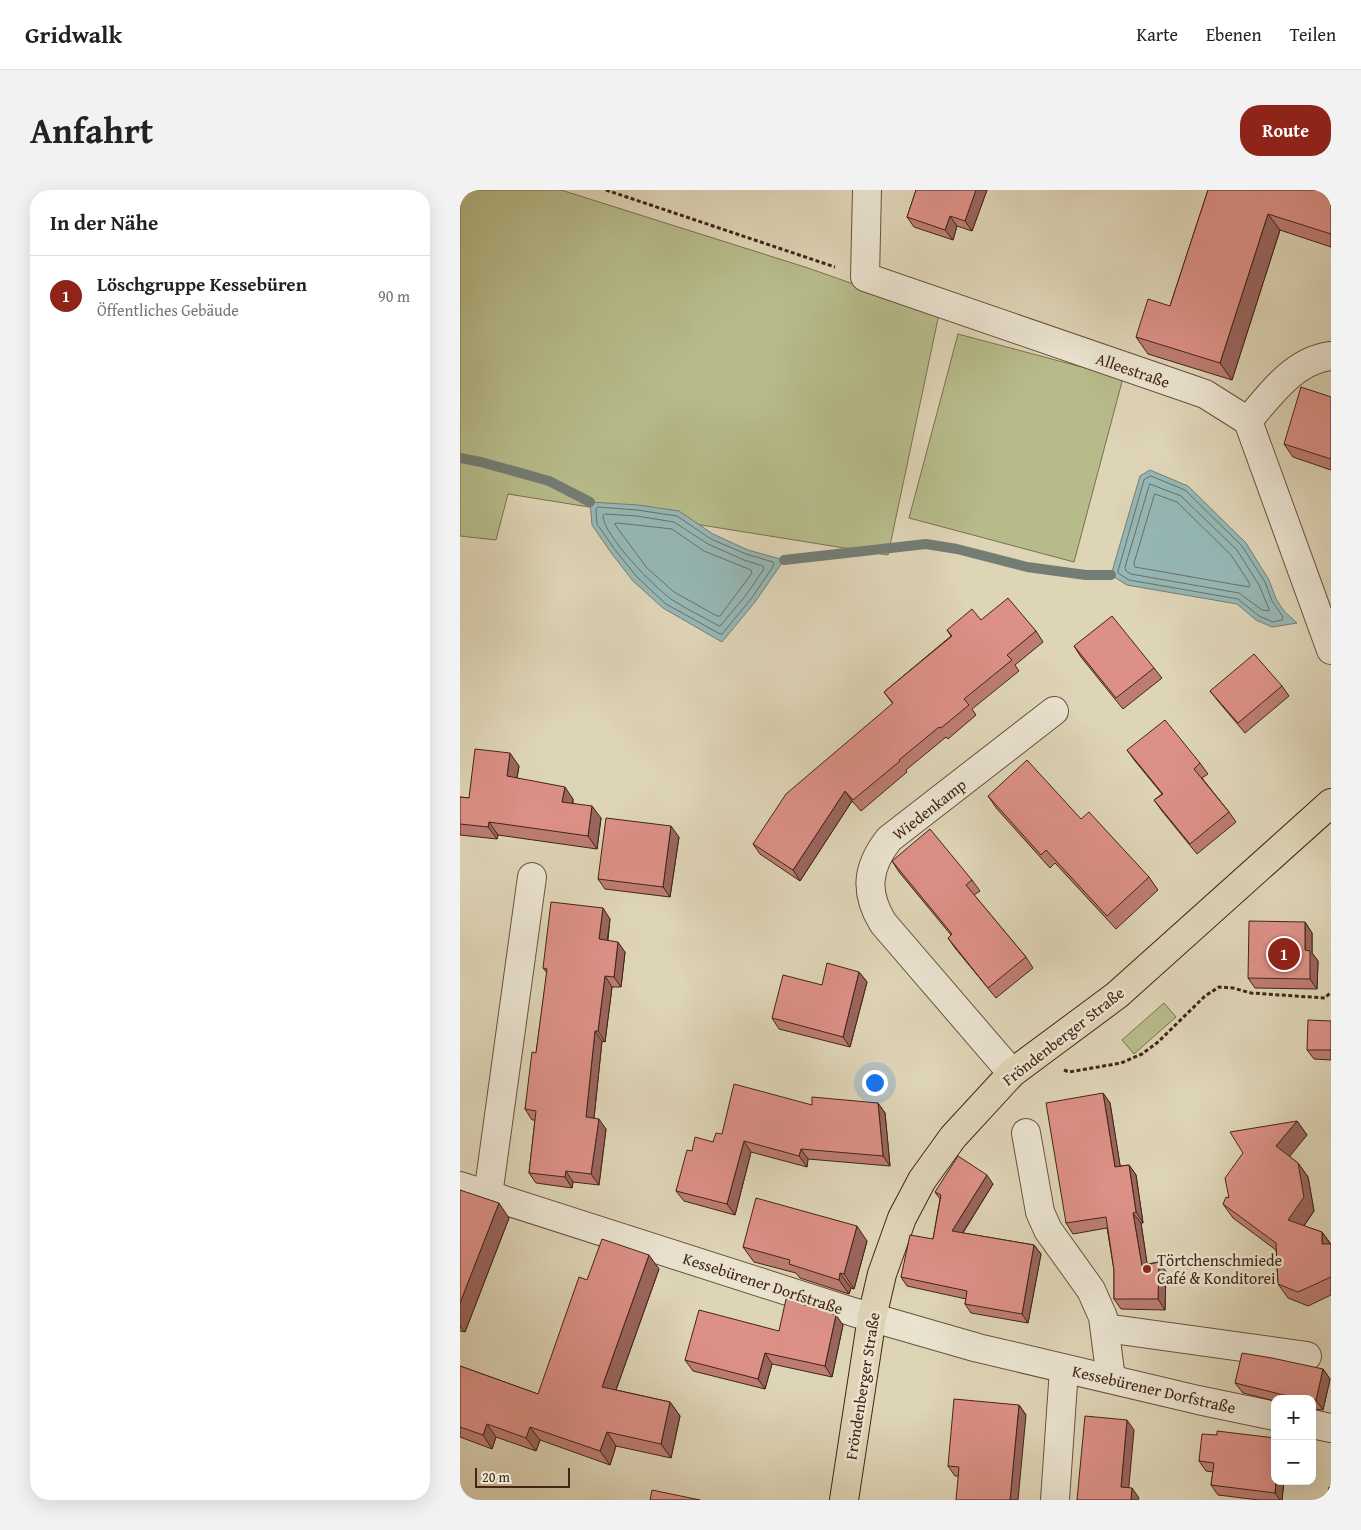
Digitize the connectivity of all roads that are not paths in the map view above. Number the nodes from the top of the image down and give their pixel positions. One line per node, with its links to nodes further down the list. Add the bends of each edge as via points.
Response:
1 (867, 190): 3 (street, Alleestraße, via 866,277 1205,394)
2 (1331, 356): 3 (street, via 1303,366 1280,382)
3 (1248, 421): 4 (street)
4 (1331, 650)
5 (1054, 711): 8 (street, Wiedenkamp, via 889,839 876,858 870,880 875,910 883,923)
6 (1331, 803): 8 (main road, Fröndenberger Straße, via 1117,995)
7 (532, 877): 11 (street)
8 (1012, 1073): 12 (main road, Fröndenberger Straße, via 953,1137 922,1180 902,1218 882,1274)
9 (1026, 1133): 13 (street, via 1040,1212 1048,1230 1091,1290)
10 (460, 1186): 11 (street, Kessebürener Dorfstraße)
11 (488, 1195): 12 (street, Kessebürener Dorfstraße)
12 (872, 1317): 15 (street, Kessebürener Dorfstraße, via 978,1348); 20 (main road, Fröndenberger Straße)
13 (1105, 1328): 14 (street); 16 (street)
14 (1307, 1356)
15 (1064, 1368): 16 (street, Kessebürener Dorfstraße); 21 (street)
16 (1111, 1380): 17 (street, Kessebürener Dorfstraße)
17 (1271, 1415)
18 (1316, 1425): 19 (street)
19 (1331, 1428)
20 (844, 1500)
21 (1055, 1500)

